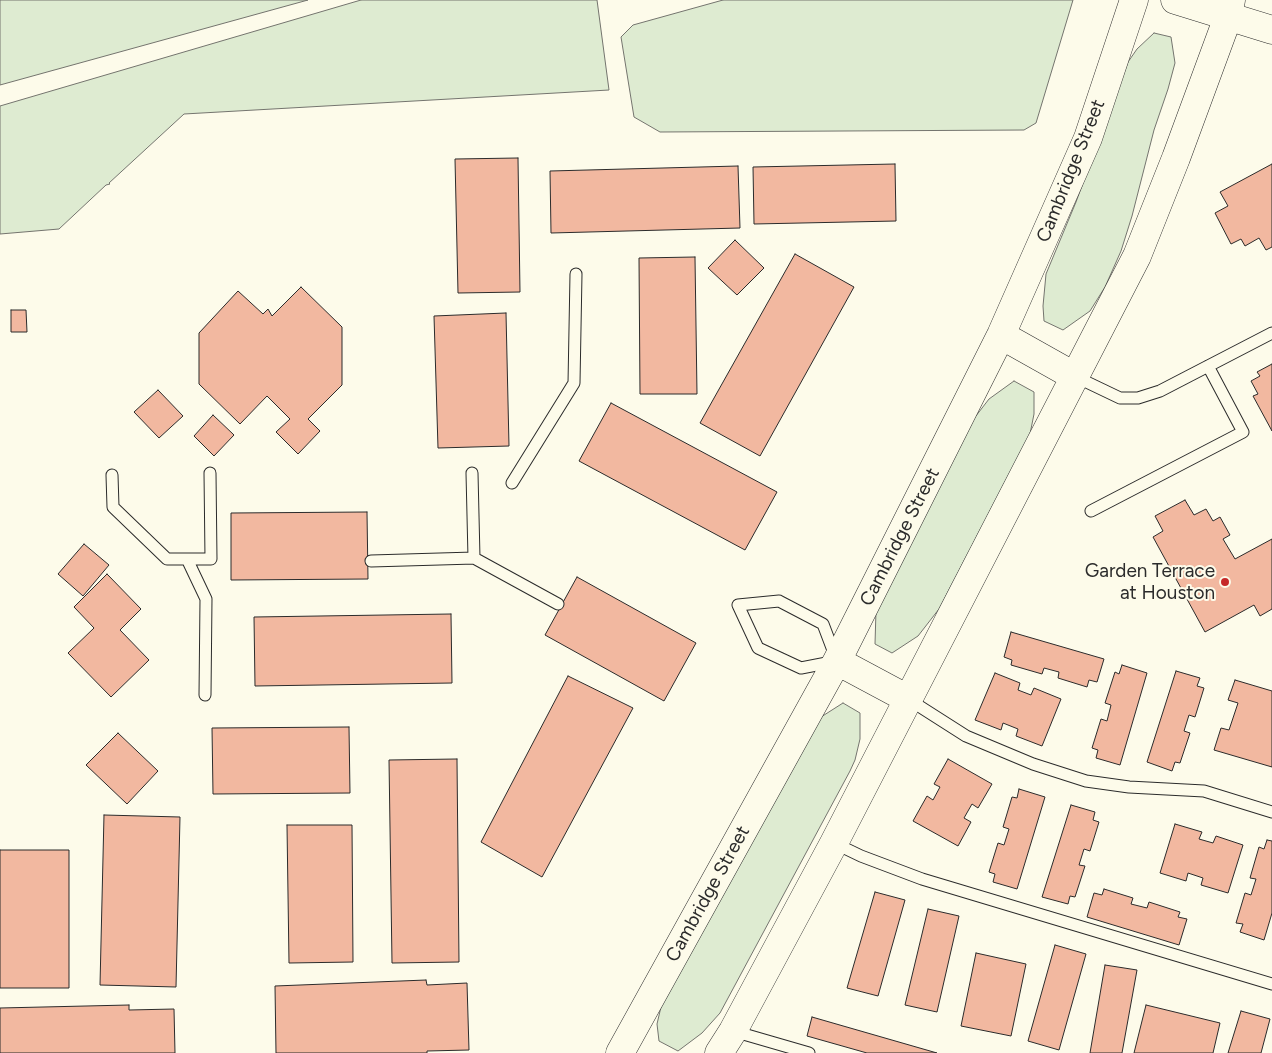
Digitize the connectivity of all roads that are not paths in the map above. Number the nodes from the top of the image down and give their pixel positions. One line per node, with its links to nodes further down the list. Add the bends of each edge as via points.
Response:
1 (1134, 0): 7 (street, Cambridge Street, via 1088,138)
2 (1175, 0): 3 (street)
3 (1229, 8): 4 (street); 9 (street, via 1137,256)
4 (1272, 30)
5 (576, 274): 13 (lane, via 574,383)
6 (1272, 333): 8 (lane)
7 (1001, 335): 9 (street); 19 (street, Cambridge Street)
8 (1208, 366): 9 (lane, via 1160,391 1138,398 1120,398); 14 (lane, via 1243,432)
9 (1074, 376): 21 (street)
10 (210, 473): 16 (lane, via 210,559)
11 (472, 473): 15 (lane)
12 (112, 475): 16 (lane, via 113,507 167,559)
13 (512, 482)
14 (1092, 511)
15 (474, 558): 17 (lane); 18 (lane)
16 (187, 559): 20 (lane, via 206,599)
17 (371, 561)
18 (558, 604)
19 (837, 661): 19 (lane, via 823,624 778,601 738,605 758,648 801,668); 21 (street); 26 (street, Cambridge Street)
20 (205, 695)
21 (908, 699): 22 (lane, via 966,736 1032,764 1086,781 1204,791); 23 (street)
22 (1272, 812)
23 (834, 843): 24 (lane, via 922,879); 25 (street)
24 (1272, 984)
25 (726, 1042): 27 (lane)
26 (627, 1050)
27 (809, 1053)

